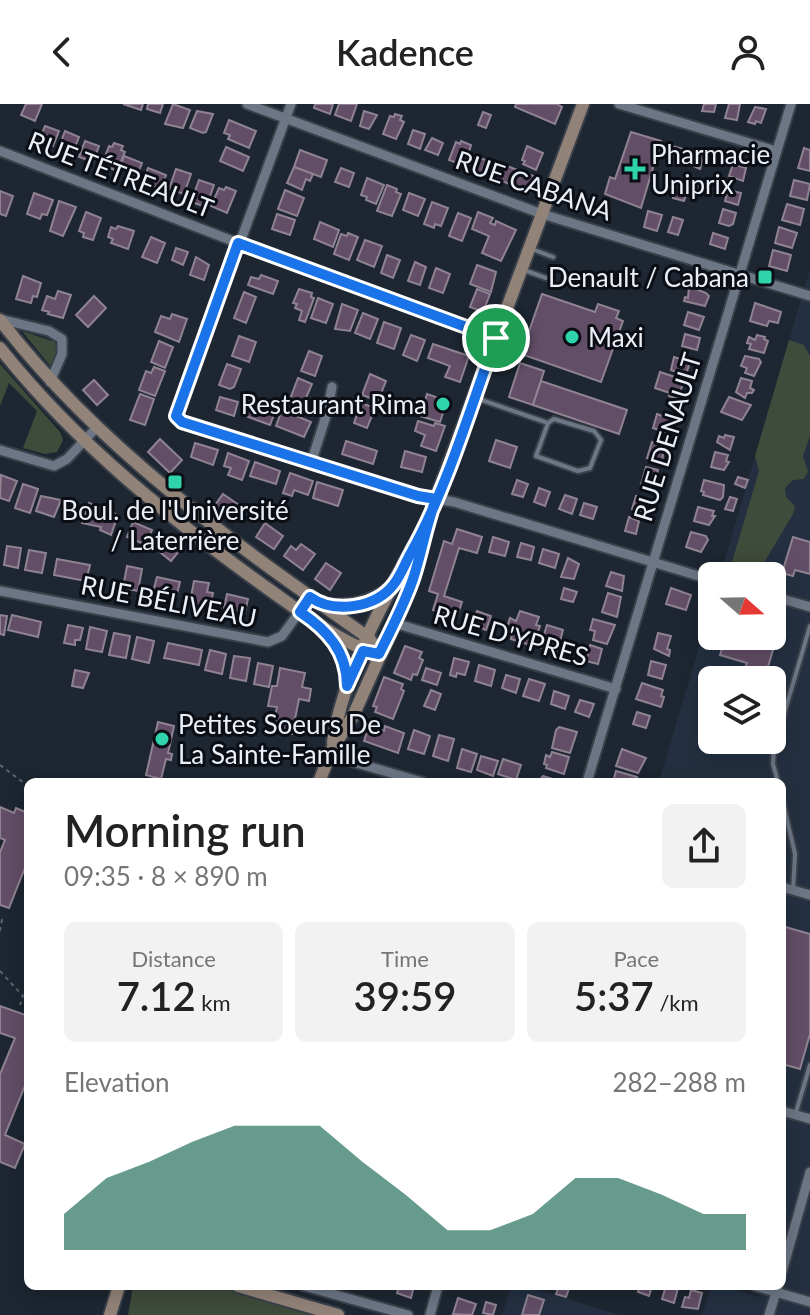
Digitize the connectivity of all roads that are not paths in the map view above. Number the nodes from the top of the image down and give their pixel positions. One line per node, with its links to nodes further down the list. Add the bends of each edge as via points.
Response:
1 (247, 104): 6 (street, RUE CABANA)
2 (291, 104): 6 (street)
3 (583, 104): 9 (main road)
4 (619, 104): 8 (street)
5 (791, 104): 8 (street, RUE DENAULT)
6 (286, 119): 9 (street, RUE CABANA); 10 (street)
7 (0, 151): 10 (street, RUE TÉTREAULT)
8 (776, 151): 14 (street, RUE DENAULT)
9 (542, 214): 11 (main road); 14 (street, RUE CABANA)
10 (238, 243): 18 (street, RUE TÉTREAULT); 27 (street, via 176,416)
11 (529, 248): 12 (lane); 13 (main road)
12 (553, 257)
13 (521, 269): 15 (lane); 18 (main road)
14 (739, 275): 16 (street, RUE CABANA); 30 (street, RUE DENAULT)
15 (546, 278)
16 (810, 296)
17 (0, 319): 20 (main road); 20 (street, via 62,339 62,354)
18 (496, 338): 22 (main road)
19 (0, 348): 25 (main road)
20 (50, 382): 24 (main road)
21 (332, 387): 27 (street)
22 (473, 398): 23 (lane); 28 (main road)
23 (548, 423): 23 (lane, via 536,456 578,471 590,468 601,440 594,431 554,419)
24 (96, 428): 25 (street); 35 (main road, via 183,504)
25 (84, 441): 26 (street, via 54,466); 37 (main road, via 167,514)
26 (0, 450)
27 (311, 463): 28 (street)
28 (436, 499): 29 (main road); 30 (street)
29 (427, 523): 32 (main road); 39 (main road, via 414,577)
30 (653, 563): 31 (street); 44 (street, RUE DENAULT)
31 (698, 576)
32 (394, 585): 35 (main road, via 357,606); 41 (main road)
33 (0, 591): 37 (street, RUE BÉLIVEAU, via 268,642 282,636)
34 (786, 600): 36 (street)
35 (316, 601): 37 (street, RUE BÉLIVEAU); 41 (main road)
36 (810, 607)
37 (300, 612): 38 (main road)
38 (317, 623): 41 (main road); 43 (main road, via 343,656)
39 (394, 623): 42 (main road); 44 (street, RUE D'YPRES)
40 (810, 626): 49 (lane, via 774,748)
41 (366, 645): 42 (main road); 43 (main road)
42 (379, 654): 45 (main road, via 353,716)
43 (347, 686): 45 (main road)
44 (616, 689): 48 (street, RUE DENAULT)
45 (330, 752): 46 (main road); 47 (street)
46 (320, 778)
47 (410, 778)
48 (588, 778)
49 (777, 778)
50 (786, 815): 52 (lane, via 795,854)
51 (786, 888): 52 (street)
52 (793, 890): 53 (street)
53 (810, 895)
54 (810, 1065): 56 (lane)
55 (786, 1112): 56 (street)
56 (795, 1115): 57 (street)
57 (810, 1119)
58 (810, 1172): 59 (street)
59 (786, 1258)
60 (118, 1290): 67 (main road)
61 (252, 1290): 68 (main road)
62 (318, 1290): 69 (street)
63 (437, 1290): 70 (street)
64 (777, 1290): 71 (street)
65 (780, 1290): 66 (street)
66 (810, 1302)
67 (110, 1315)
68 (338, 1315)
69 (408, 1315)
70 (430, 1315)
71 (769, 1315)

